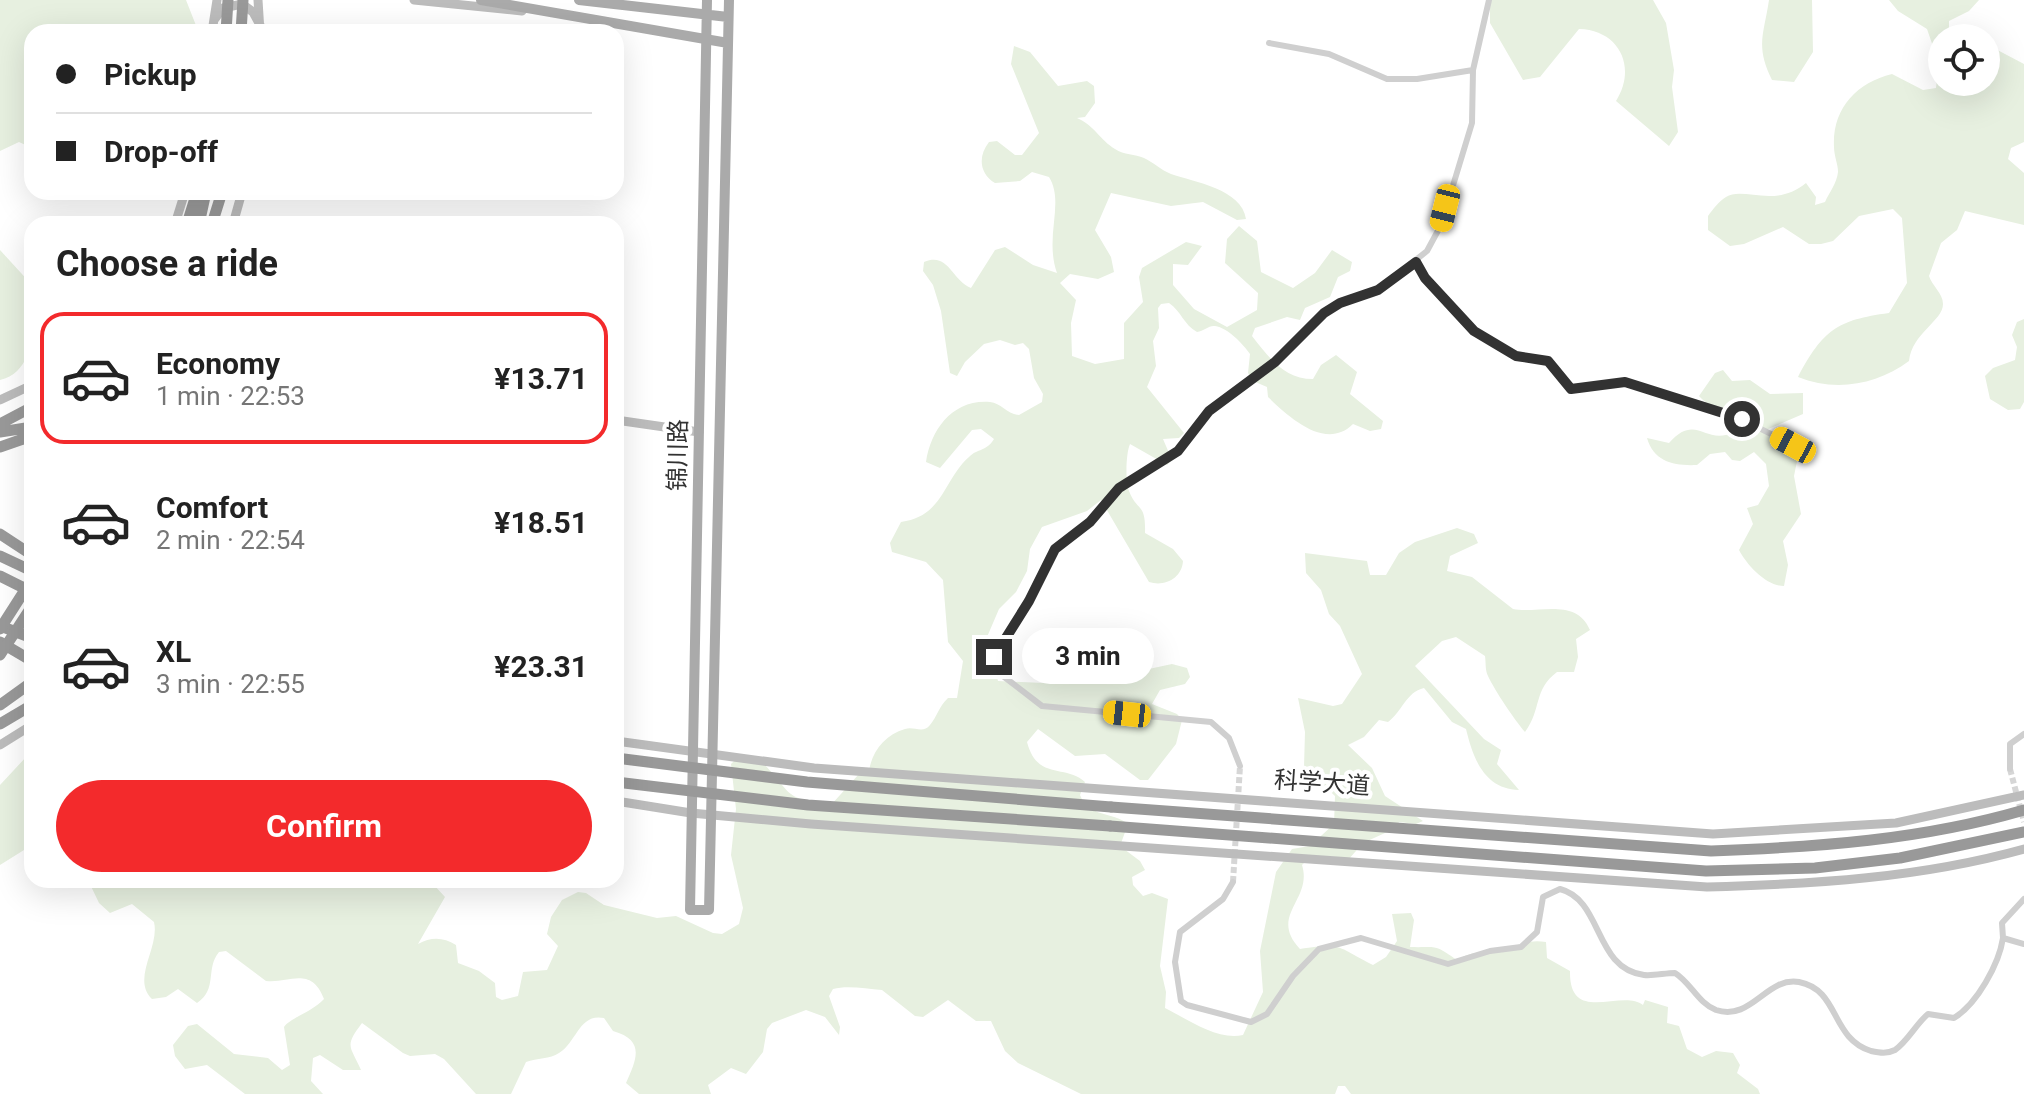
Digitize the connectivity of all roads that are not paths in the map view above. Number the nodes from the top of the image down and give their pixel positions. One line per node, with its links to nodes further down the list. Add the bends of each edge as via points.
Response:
1 (214, 0): 15 (main road)
2 (228, 0): 17 (highway, bridge)
3 (243, 0): 18 (highway, bridge)
4 (258, 0): 20 (main road)
5 (270, 0): 21 (main road)
6 (414, 0): 12 (main road, via 492,10)
7 (481, 0): 12 (main road)
8 (579, 0): 13 (main road)
9 (707, 0): 13 (main road, 锦川路)
10 (729, 0): 14 (main road, 锦川路)
11 (1489, 0): 25 (street)
12 (560, 11): 22 (main road)
13 (707, 15): 14 (main road); 22 (main road, 锦川路)
14 (728, 17): 23 (main road, 锦川路)
15 (214, 20): 16 (main road); 19 (main road, via 223,8 242,4)
16 (213, 24)
17 (226, 24)
18 (242, 24)
19 (258, 24)
20 (260, 24)
21 (261, 24)
22 (706, 40): 23 (main road); 33 (main road, 锦川路)
23 (728, 43): 59 (main road, 锦川路)
24 (1269, 43): 25 (street, via 1329,54 1387,79)
25 (1473, 70): 26 (street, via 1472,123 1441,225)
26 (1416, 262): 36 (street, via 1474,331 1516,356 1548,361 1571,389 1625,382 1727,412); 61 (street, via 1378,290 1324,313 1275,362 1209,411 1178,451 1119,488 1090,522 1055,549 994,657 1003,676 1042,706 1211,722 1229,738)
27 (24, 389): 28 (main road)
28 (0, 400)
29 (24, 414): 32 (highway)
30 (624, 421): 33 (main road)
31 (24, 427): 32 (highway)
32 (0, 428)
33 (699, 432): 58 (main road, 锦川路)
34 (24, 439): 35 (highway)
35 (0, 447)
36 (1808, 448)
37 (0, 534): 38 (highway)
38 (24, 550)
39 (0, 556): 40 (highway)
40 (24, 567)
41 (0, 576): 42 (highway)
42 (24, 588)
43 (24, 591): 45 (highway, bridge)
44 (24, 618): 48 (highway, bridge)
45 (0, 628): 46 (highway)
46 (24, 636)
47 (0, 642): 49 (highway)
48 (0, 655)
49 (24, 656)
50 (24, 688): 51 (highway)
51 (0, 705)
52 (24, 710): 53 (highway)
53 (0, 724)
54 (24, 730): 57 (main road)
55 (2024, 734): 62 (street, via 2010,744)
56 (624, 742): 58 (main road, 科学大道)
57 (0, 745)
58 (692, 753): 59 (main road, 科学大道); 67 (main road, 锦川路)
59 (712, 756): 64 (main road, 科学大道, via 814,768 1713,834 1896,823); 68 (main road, 锦川路)
60 (624, 759): 66 (highway, 科学大道, bridge, via 807,782 1711,851 1897,839)
61 (1240, 766)
62 (2010, 769)
63 (624, 783): 69 (highway, bridge, via 808,805 1706,871 1815,868 1900,858)
64 (2024, 795)
65 (624, 802): 67 (main road)
66 (2024, 810)
67 (691, 813): 68 (main road); 68 (main road, 锦川路, via 690,910 709,910)
68 (711, 815): 70 (main road, via 1707,887 1817,884 1906,874)
69 (2024, 832)
70 (2024, 849)
71 (1233, 882): 73 (street, via 1223,899 1180,932 1175,962 1181,1001 1239,1021 1261,1019 1310,956 1342,941 1361,938 1448,964 1521,947 1537,932 1543,897 1560,889 1580,900 1607,951 1625,968 1644,975 1675,973 1704,1002 1728,1012 1753,1005 1783,983 1808,985 1830,1003 1851,1041 1889,1053 1928,1014 1954,1018 1963,1012 1999,958)
72 (2024, 899): 73 (street, via 2002,923)
73 (2003, 938): 74 (street)
74 (2024, 944)

